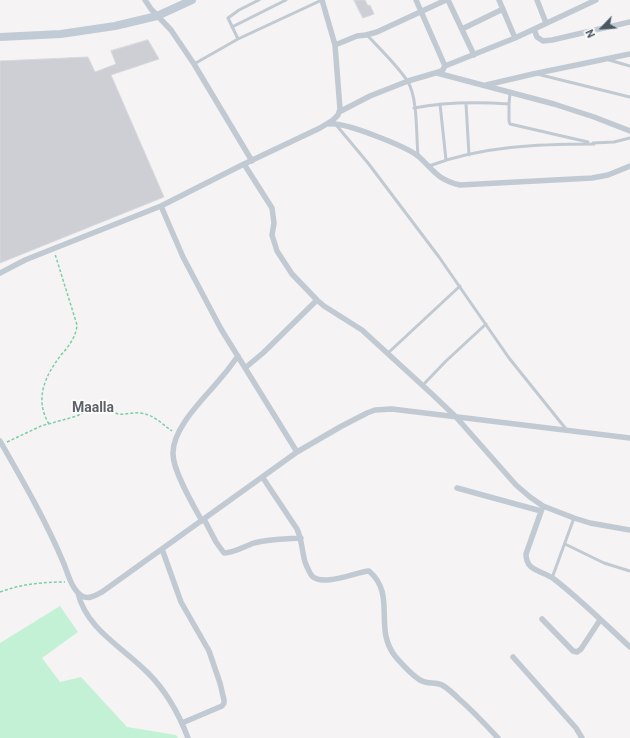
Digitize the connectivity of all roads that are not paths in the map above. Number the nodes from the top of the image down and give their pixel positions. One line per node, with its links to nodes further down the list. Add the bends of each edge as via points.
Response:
1 (145, 0): 13 (street)
2 (192, 0): 13 (street)
3 (259, 0): 16 (lane, via 229,16 228,20)
4 (286, 0): 16 (lane)
5 (322, 0): 22 (lane); 23 (street)
6 (416, 0): 12 (street)
7 (447, 0): 12 (street); 17 (street)
8 (499, 0): 11 (street)
9 (537, 0): 15 (street)
10 (596, 0): 15 (street)
11 (503, 9): 17 (street); 21 (street)
12 (421, 11): 19 (street); 28 (street)
13 (157, 16): 20 (street, via 115,26 61,34); 27 (street, via 171,30)
14 (630, 22): 18 (street, via 542,41)
15 (546, 23): 18 (street)
16 (232, 26): 22 (lane)
17 (462, 29): 25 (street)
18 (534, 29): 21 (street)
19 (366, 35): 23 (street); 32 (lane)
20 (0, 37)
21 (515, 38): 25 (street)
22 (238, 40): 27 (lane)
23 (335, 45): 40 (street)
24 (630, 54): 26 (street)
25 (474, 55): 28 (street)
26 (607, 60): 29 (lane); 31 (street)
27 (194, 64): 48 (street)
28 (445, 66): 30 (street)
29 (630, 66)
30 (437, 73): 32 (street); 33 (street)
31 (533, 74): 33 (street); 35 (lane)
32 (408, 81): 39 (lane); 40 (street)
33 (485, 85): 34 (street)
34 (510, 92): 38 (lane); 43 (street, via 594,116)
35 (630, 97)
36 (440, 104): 37 (lane); 39 (lane); 49 (lane)
37 (466, 104): 38 (lane); 46 (lane)
38 (509, 104): 45 (lane, via 510,124)
39 (414, 108): 47 (lane)
40 (339, 112): 42 (street)
41 (336, 123): 42 (street); 47 (street, via 400,146); 55 (lane)
42 (329, 124): 48 (street)
43 (630, 131)
44 (630, 138): 45 (lane)
45 (594, 144): 46 (lane, via 545,144)
46 (469, 155): 49 (lane)
47 (418, 157): 52 (street)
48 (252, 160): 50 (street)
49 (446, 160): 52 (lane)
50 (244, 164): 53 (street); 56 (street, via 272,208 272,234 277,251 292,274)
51 (630, 166): 52 (street, via 592,178 478,185 450,183)
52 (427, 167)
53 (161, 206): 54 (street, via 25,260); 59 (street, via 203,296)
54 (0, 273)
55 (460, 286): 57 (lane); 58 (lane)
56 (317, 300): 58 (street, via 362,330); 60 (street)
57 (486, 324): 61 (lane); 63 (lane, via 509,358)
58 (387, 354): 61 (street)
59 (238, 356): 60 (street); 71 (street, via 195,407 184,423 174,447 174,459 184,486)
60 (245, 368): 66 (street)
61 (422, 386): 62 (street)
62 (456, 417): 63 (street); 66 (street, via 392,409 375,410); 69 (street, via 516,485)
63 (567, 431): 64 (street)
64 (630, 438)
65 (1, 445): 78 (street, via 52,536)
66 (298, 452): 67 (street)
67 (262, 478): 71 (street); 73 (street)
68 (458, 488): 69 (street)
69 (542, 509): 70 (street); 77 (street, via 526,554 526,561 532,568)
70 (574, 518): 72 (street); 74 (lane)
71 (203, 520): 73 (street, via 224,553 275,539); 75 (street)
72 (630, 530)
73 (301, 538): 85 (street, via 308,568 315,578 335,579 364,571 372,574 384,594 387,641 395,656 422,681 437,683 447,689)
74 (565, 544): 76 (lane, via 604,563); 77 (lane)
75 (162, 549): 78 (street, via 93,597); 83 (street, via 181,602 209,651 224,700 222,706)
76 (630, 571)
77 (552, 578): 80 (street)
78 (78, 593): 83 (street, via 91,620 148,673 170,700)
79 (542, 619): 80 (street, via 573,651 577,652)
80 (600, 620): 81 (street)
81 (629, 643)
82 (513, 657): 86 (street)
83 (182, 723): 84 (street)
84 (188, 738)
85 (498, 738)
86 (582, 738)

